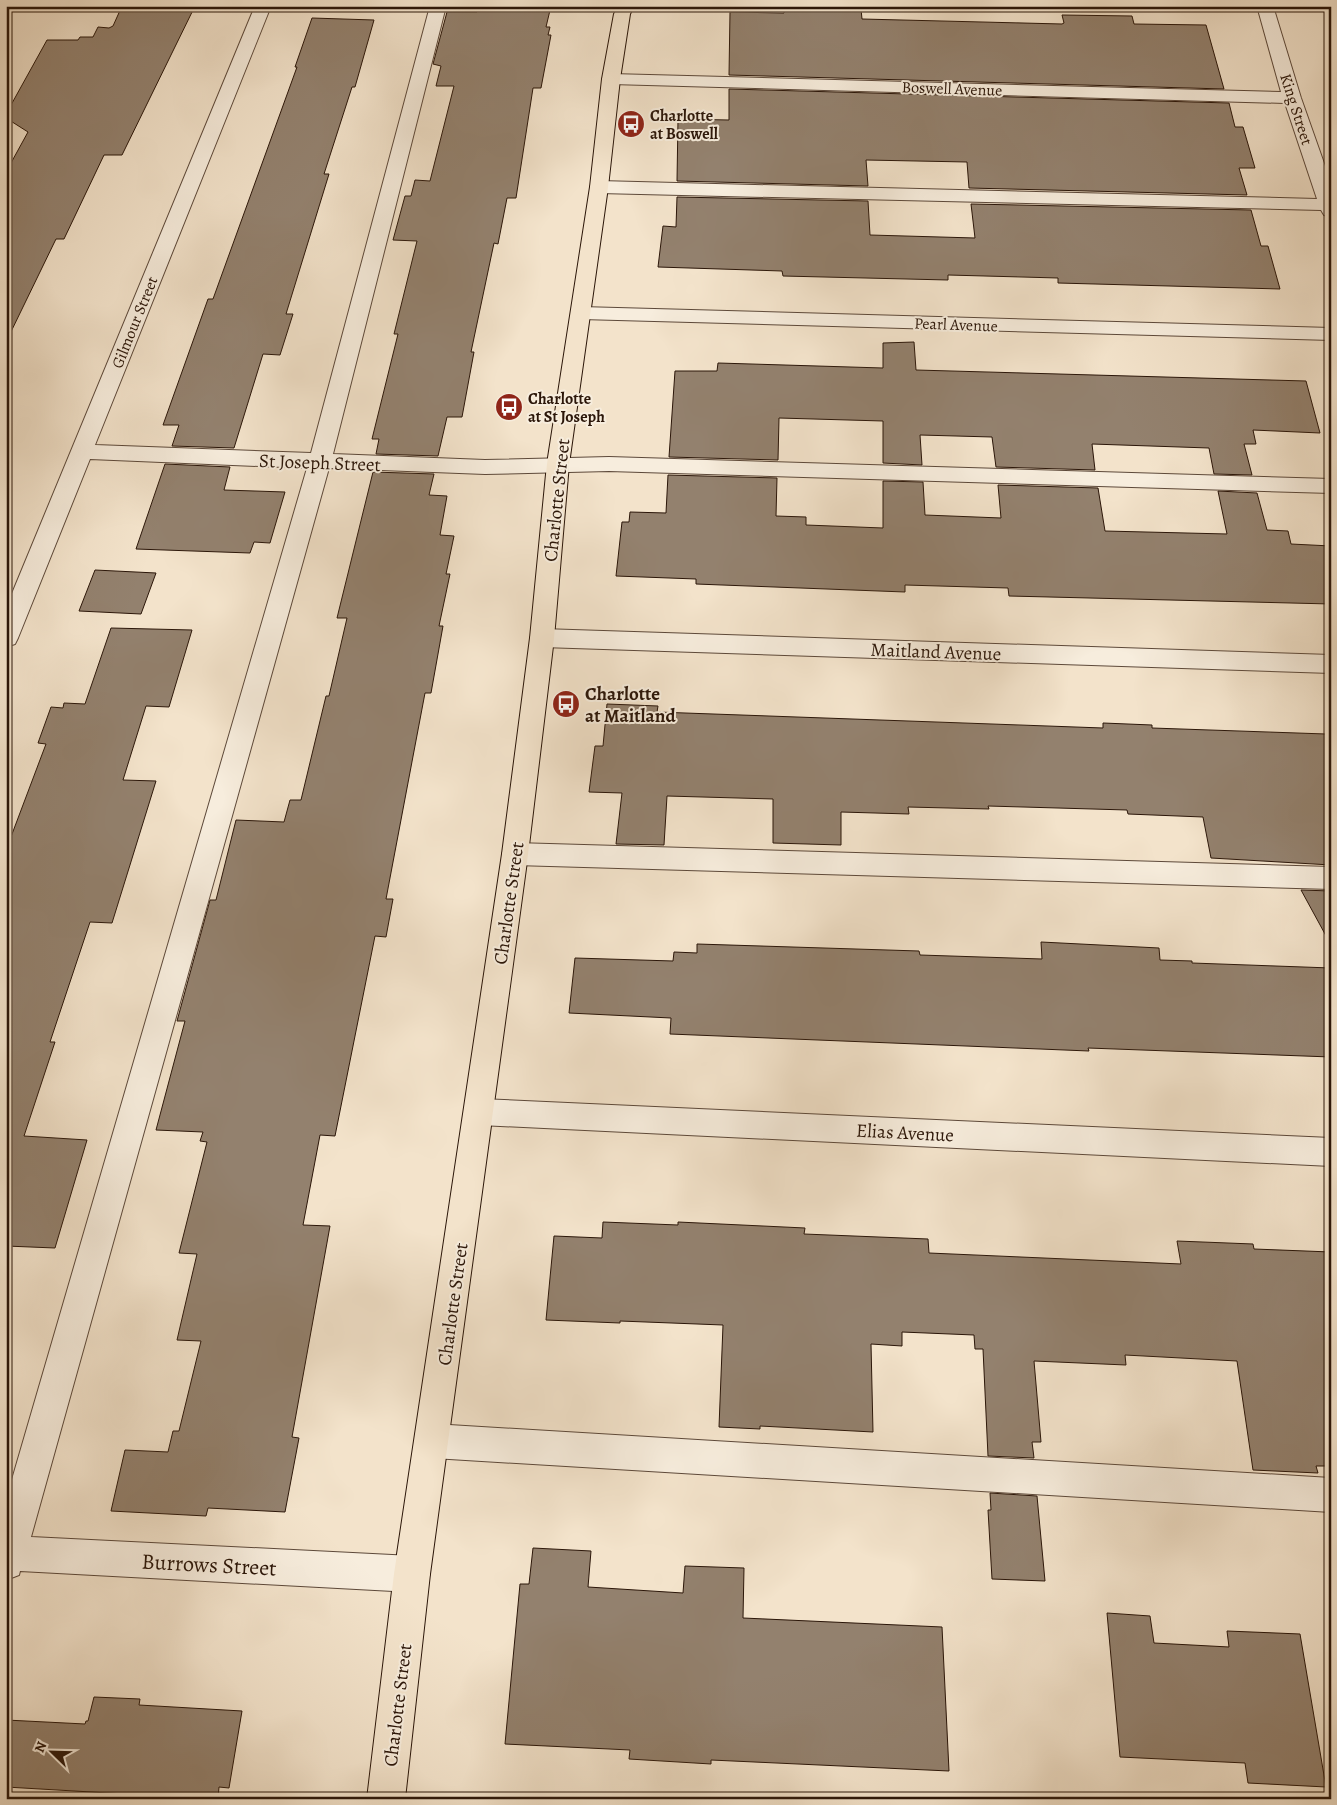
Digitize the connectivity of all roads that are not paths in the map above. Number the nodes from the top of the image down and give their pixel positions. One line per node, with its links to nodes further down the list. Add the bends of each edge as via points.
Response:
1 (263, 6): 11 (street, Gilmour Street)
2 (438, 6): 12 (street)
3 (626, 6): 5 (main road, Charlotte Street)
4 (1265, 6): 6 (street, King Street)
5 (611, 79): 6 (street, Boswell Avenue); 7 (main road, Charlotte Street)
6 (1292, 98): 8 (street, King Street)
7 (598, 187): 8 (street); 9 (main road, Charlotte Street)
8 (1329, 208)
9 (581, 313): 10 (street, Pearl Avenue); 13 (main road, Charlotte Street)
10 (1331, 334)
11 (82, 452): 12 (street, St Joseph Street); 15 (street, Gilmour Street)
12 (320, 462): 13 (street, St Joseph Street, via 485,467); 24 (street)
13 (558, 464): 14 (street, St Joseph Street); 16 (main road, Charlotte Street)
14 (1331, 486)
15 (6, 638)
16 (542, 638): 17 (street, Maitland Avenue); 18 (main road, Charlotte Street)
17 (1331, 664)
18 (515, 854): 19 (street); 20 (main road, Charlotte Street)
19 (1331, 878)
20 (480, 1112): 21 (street, Elias Avenue); 22 (main road, Charlotte Street)
21 (1331, 1152)
22 (432, 1441): 23 (street); 25 (main road, Charlotte Street)
23 (1331, 1495)
24 (7, 1556): 25 (street, Burrows Street)
25 (412, 1574): 26 (main road, Charlotte Street)
26 (386, 1799)

